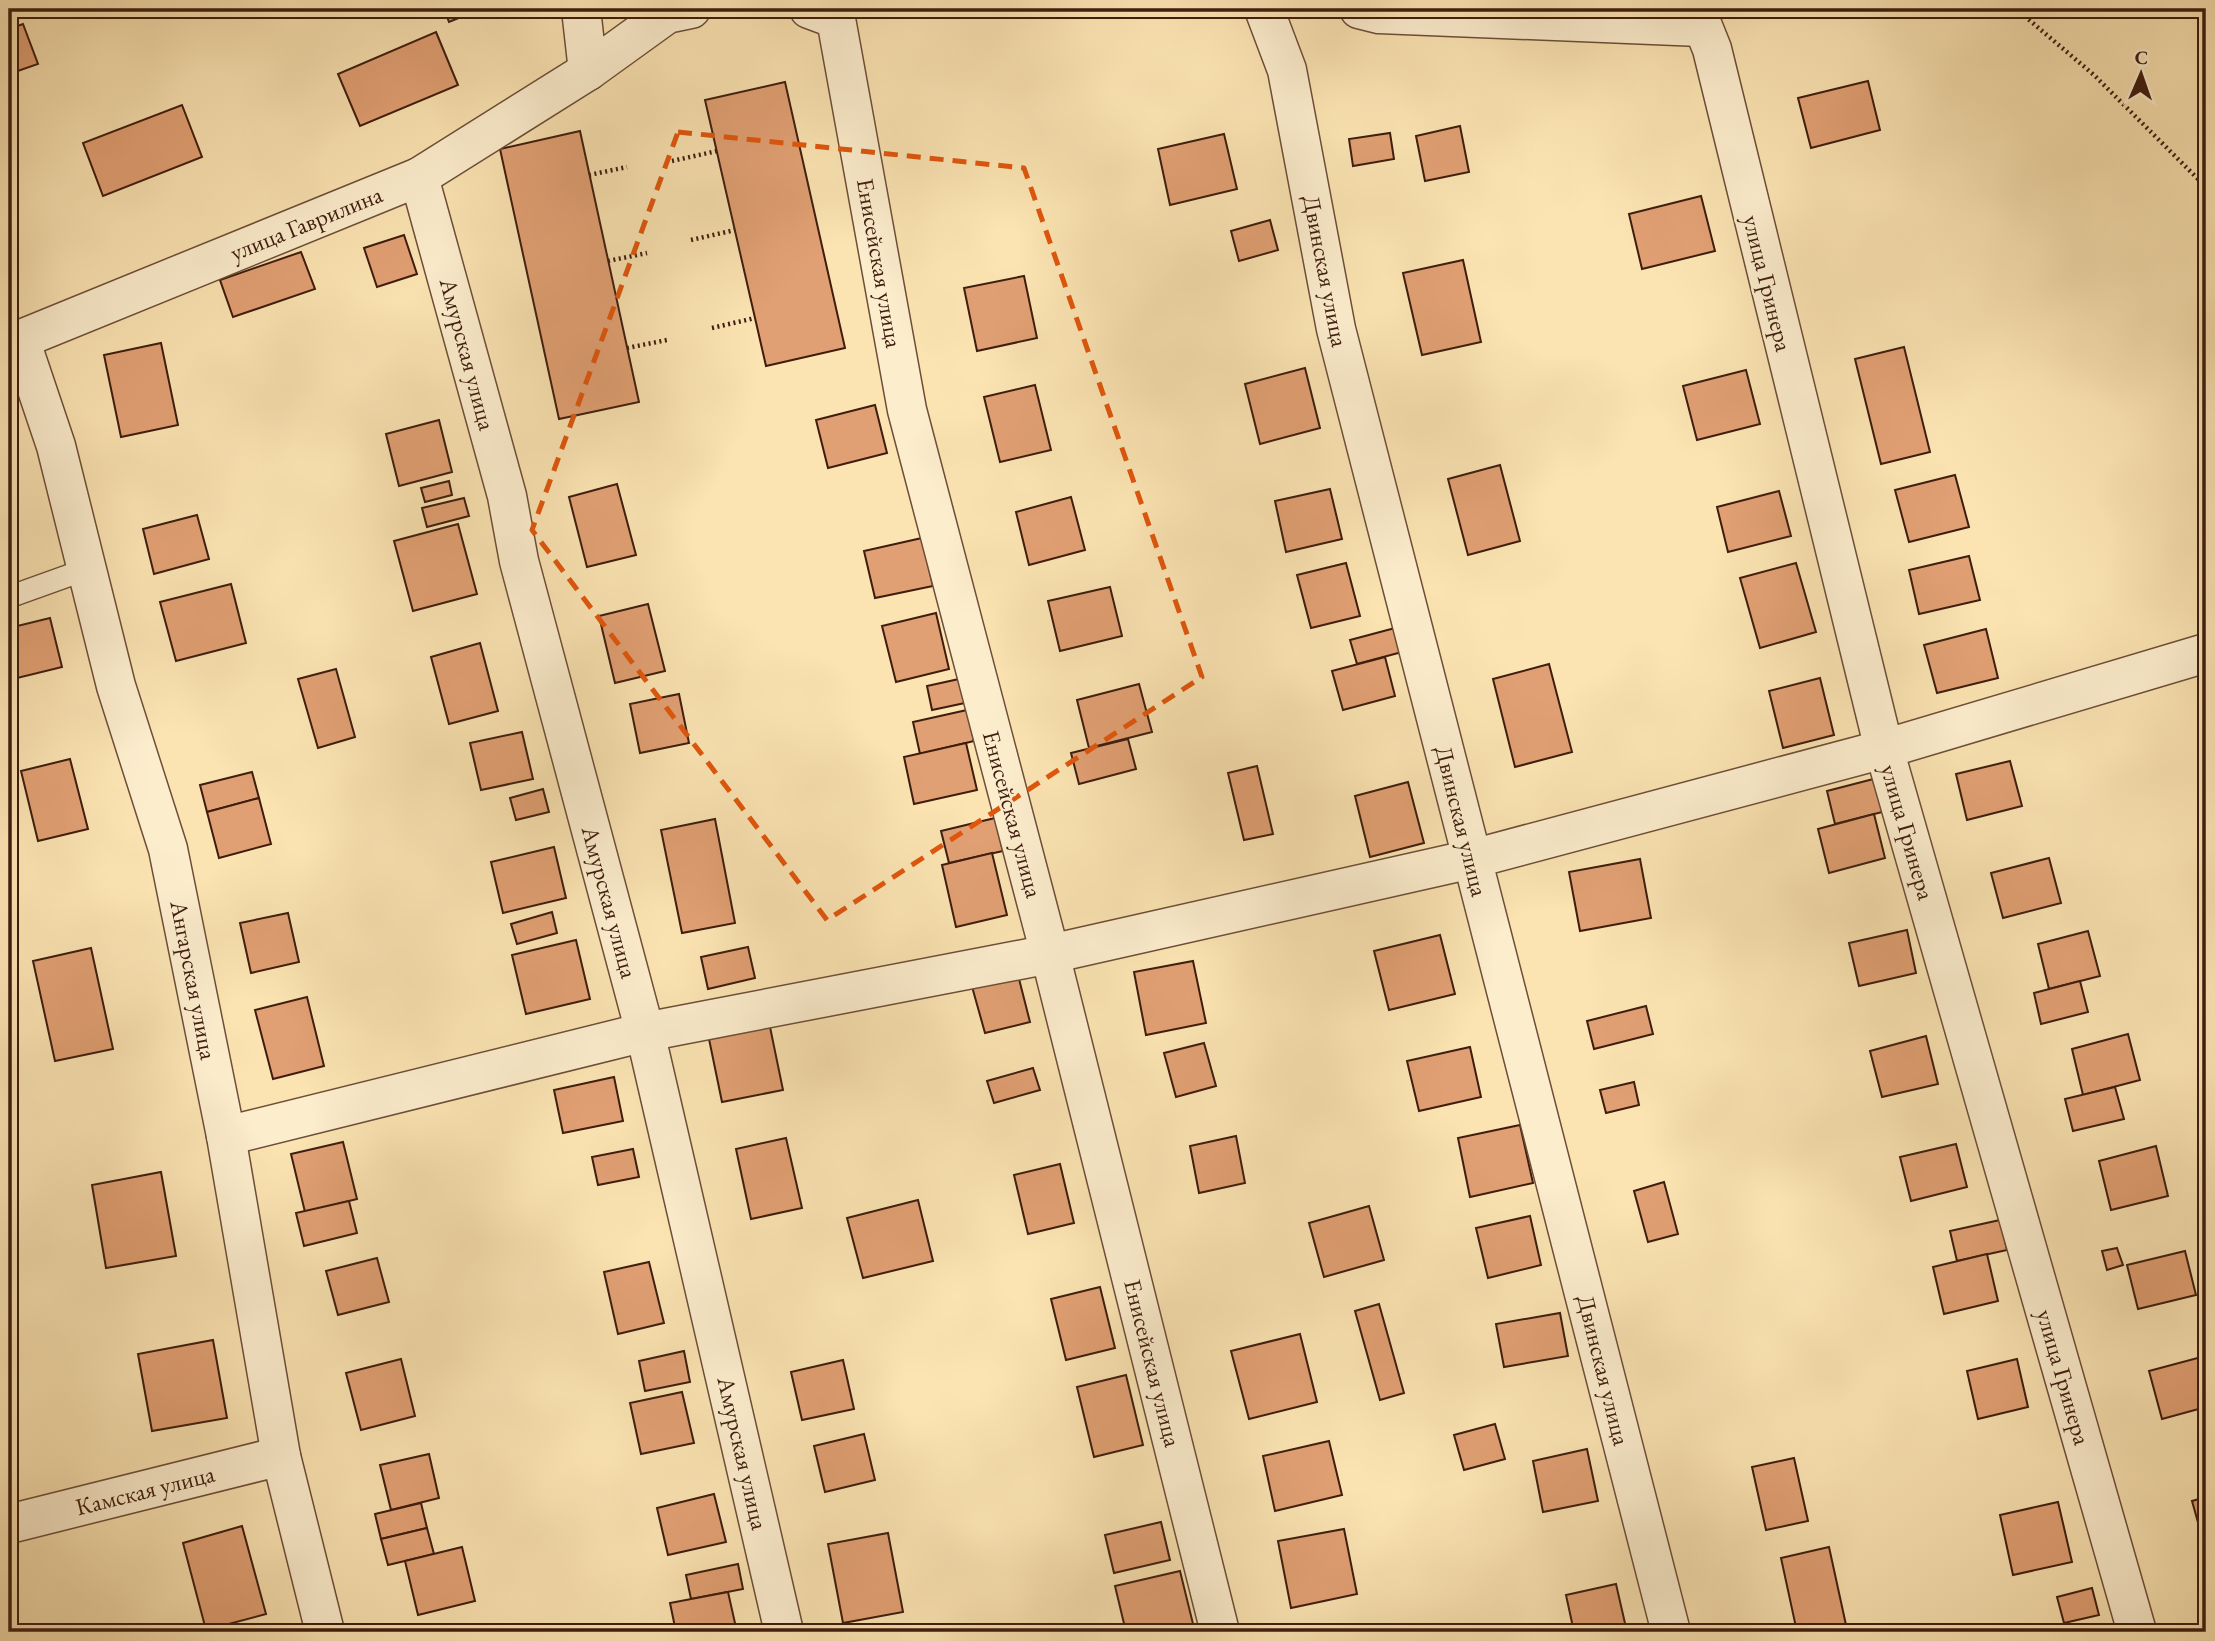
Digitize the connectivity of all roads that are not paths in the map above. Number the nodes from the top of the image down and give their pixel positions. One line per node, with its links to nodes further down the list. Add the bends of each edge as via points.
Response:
1 (581, 9): 7 (street)
2 (691, 9): 7 (street, via 667,14)
3 (809, 9): 15 (street, Енисейская улица, via 836,19 907,410)
4 (1264, 9): 14 (street, Двинская улица, via 1287,70 1336,329)
5 (1359, 9): 6 (street, via 1379,14)
6 (1699, 18): 13 (street, улица Гринера, via 1712,50)
7 (587, 71): 8 (street, улица Гаврилина)
8 (419, 177): 9 (street, улица Гаврилина); 16 (street, Амурская улица, via 507,496 519,561)
9 (14, 342): 10 (street, Ангарская улица, via 56,446)
10 (87, 569): 11 (lane); 17 (street, Ангарская улица, via 116,686 168,849)
11 (9, 597)
12 (2206, 653): 13 (street)
13 (1884, 749): 14 (street); 24 (street, улица Гринера)
14 (1472, 859): 15 (street); 23 (street, Двинская улица)
15 (1050, 954): 16 (street); 22 (street, Енисейская улица)
16 (645, 1032): 17 (street); 21 (street, Амурская улица)
17 (226, 1136): 18 (street, Ангарская улица)
18 (281, 1457): 19 (street, Камская улица); 20 (street, Ангарская улица)
19 (9, 1524)
20 (325, 1632)
21 (784, 1632)
22 (1220, 1632)
23 (1671, 1632)
24 (2137, 1632)

